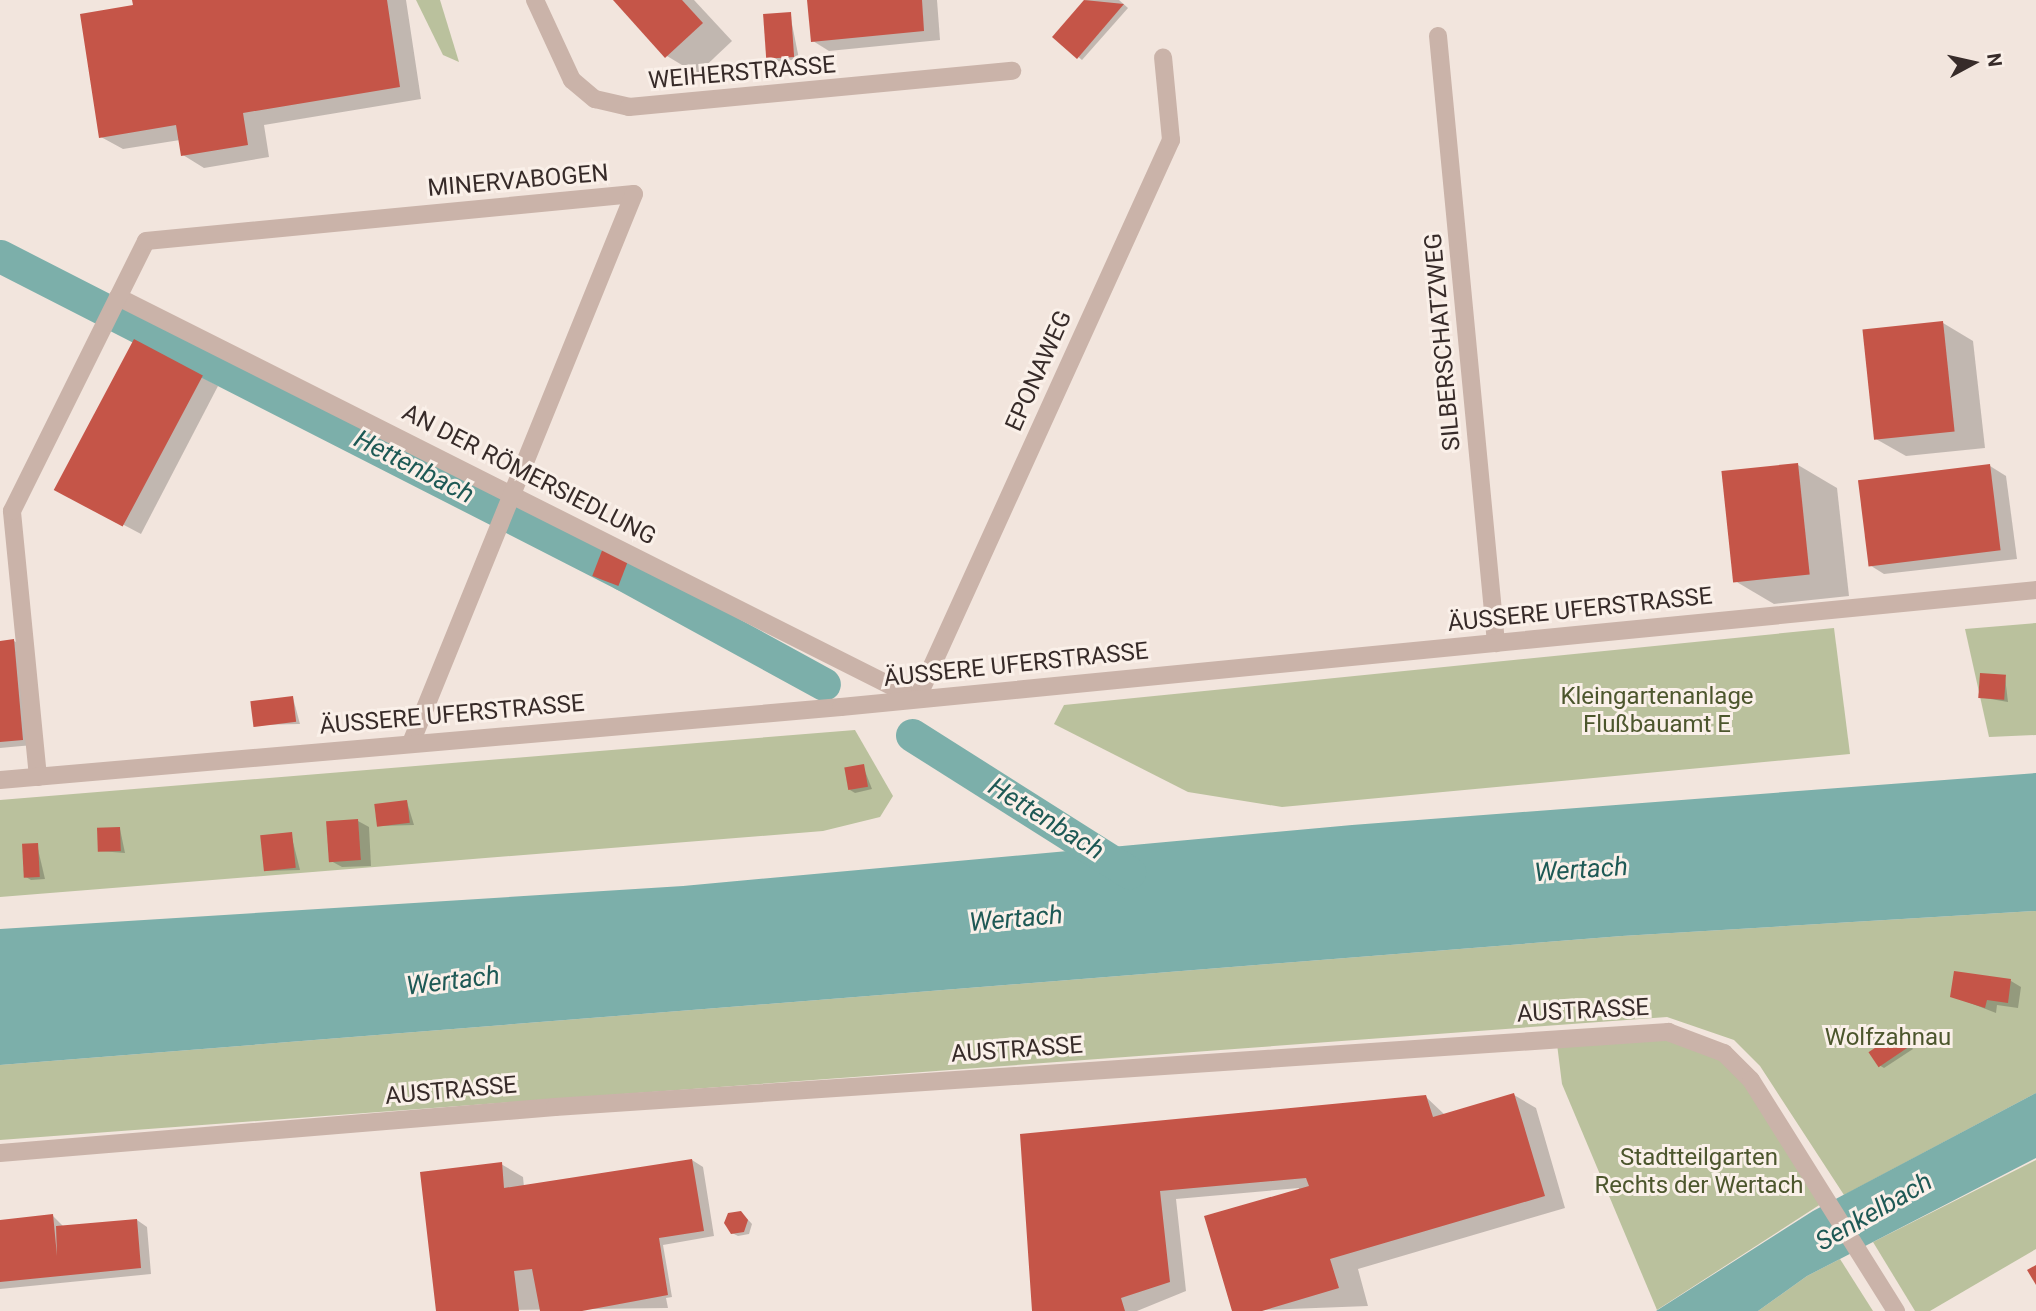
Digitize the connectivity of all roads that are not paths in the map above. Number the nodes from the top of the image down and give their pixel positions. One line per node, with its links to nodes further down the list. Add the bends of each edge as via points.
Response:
1 (535, 0): 4 (street, WEIHERSTRASSE, via 572,80 595,99 629,107)
2 (1438, 36): 8 (street, SILBERSCHATZWEG)
3 (1163, 57): 9 (street, EPONAWEG, via 1171,140)
4 (1012, 71)
5 (118, 297): 6 (street, AN DER RÖMERSIEDLUNG); 6 (street, MINERVABOGEN, via 146,241 634,194); 11 (street, via 12,511)
6 (515, 495): 9 (street, AN DER RÖMERSIEDLUNG); 10 (street)
7 (2036, 590): 8 (street, ÄUSSERE UFERSTRASSE)
8 (1496, 643): 9 (street, ÄUSSERE UFERSTRASSE)
9 (917, 699): 10 (street, ÄUSSERE UFERSTRASSE)
10 (411, 743): 11 (street, ÄUSSERE UFERSTRASSE)
11 (38, 777): 12 (street, ÄUSSERE UFERSTRASSE)
12 (0, 780)
13 (0, 1153): 14 (street, AUSTRASSE, via 1630,1031 1668,1032 1724,1053 1751,1080)
14 (1896, 1311)

